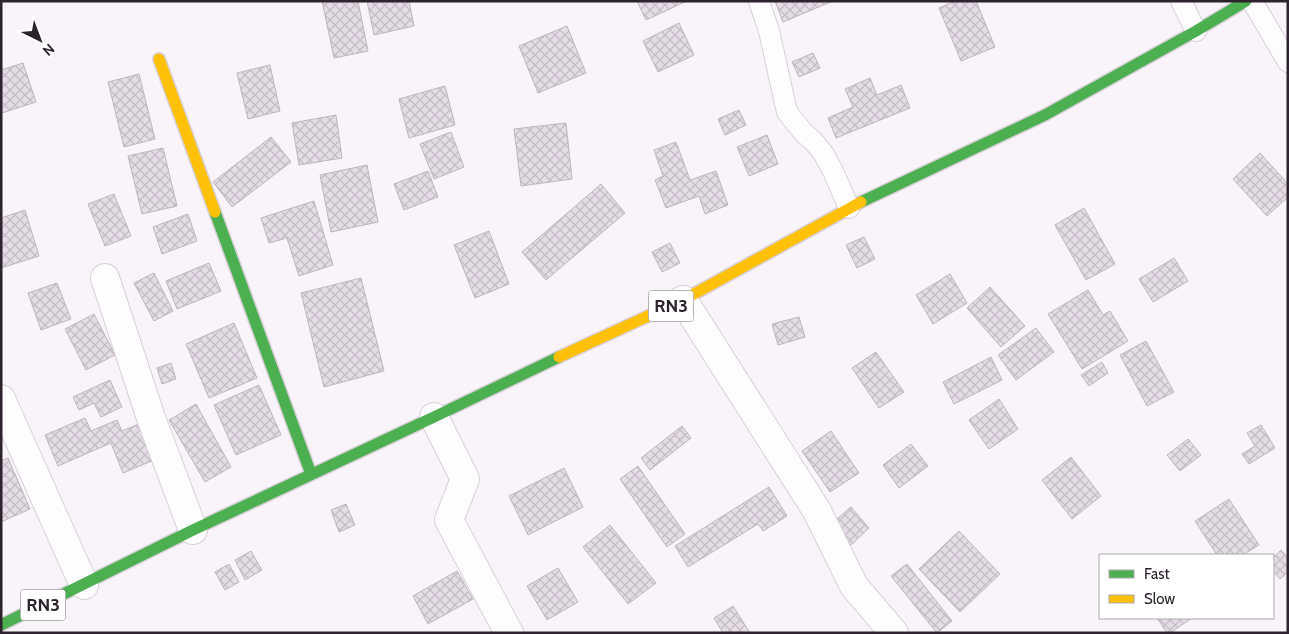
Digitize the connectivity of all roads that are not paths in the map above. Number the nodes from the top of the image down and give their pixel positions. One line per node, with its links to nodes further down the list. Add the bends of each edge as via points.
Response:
1 (759, 1): 8 (lane, via 787,112 823,153)
2 (1181, 1): 5 (lane)
3 (1246, 1): 5 (main road, RN3)
4 (1252, 1): 7 (lane)
5 (1196, 31): 8 (main road, RN3, via 1046,116)
6 (159, 59): 13 (main road)
7 (1288, 62)
8 (849, 208): 10 (main road, RN3)
9 (105, 278): 14 (street, via 151,418)
10 (683, 300): 12 (main road, RN3); 18 (street, via 817,511 854,586)
11 (1, 399): 15 (street)
12 (434, 417): 13 (main road, RN3); 17 (street, via 465,479 448,520)
13 (311, 474): 14 (main road, RN3)
14 (193, 530): 15 (main road, RN3)
15 (84, 585): 16 (main road, RN3)
16 (1, 625)
17 (509, 633)
18 (894, 633)

